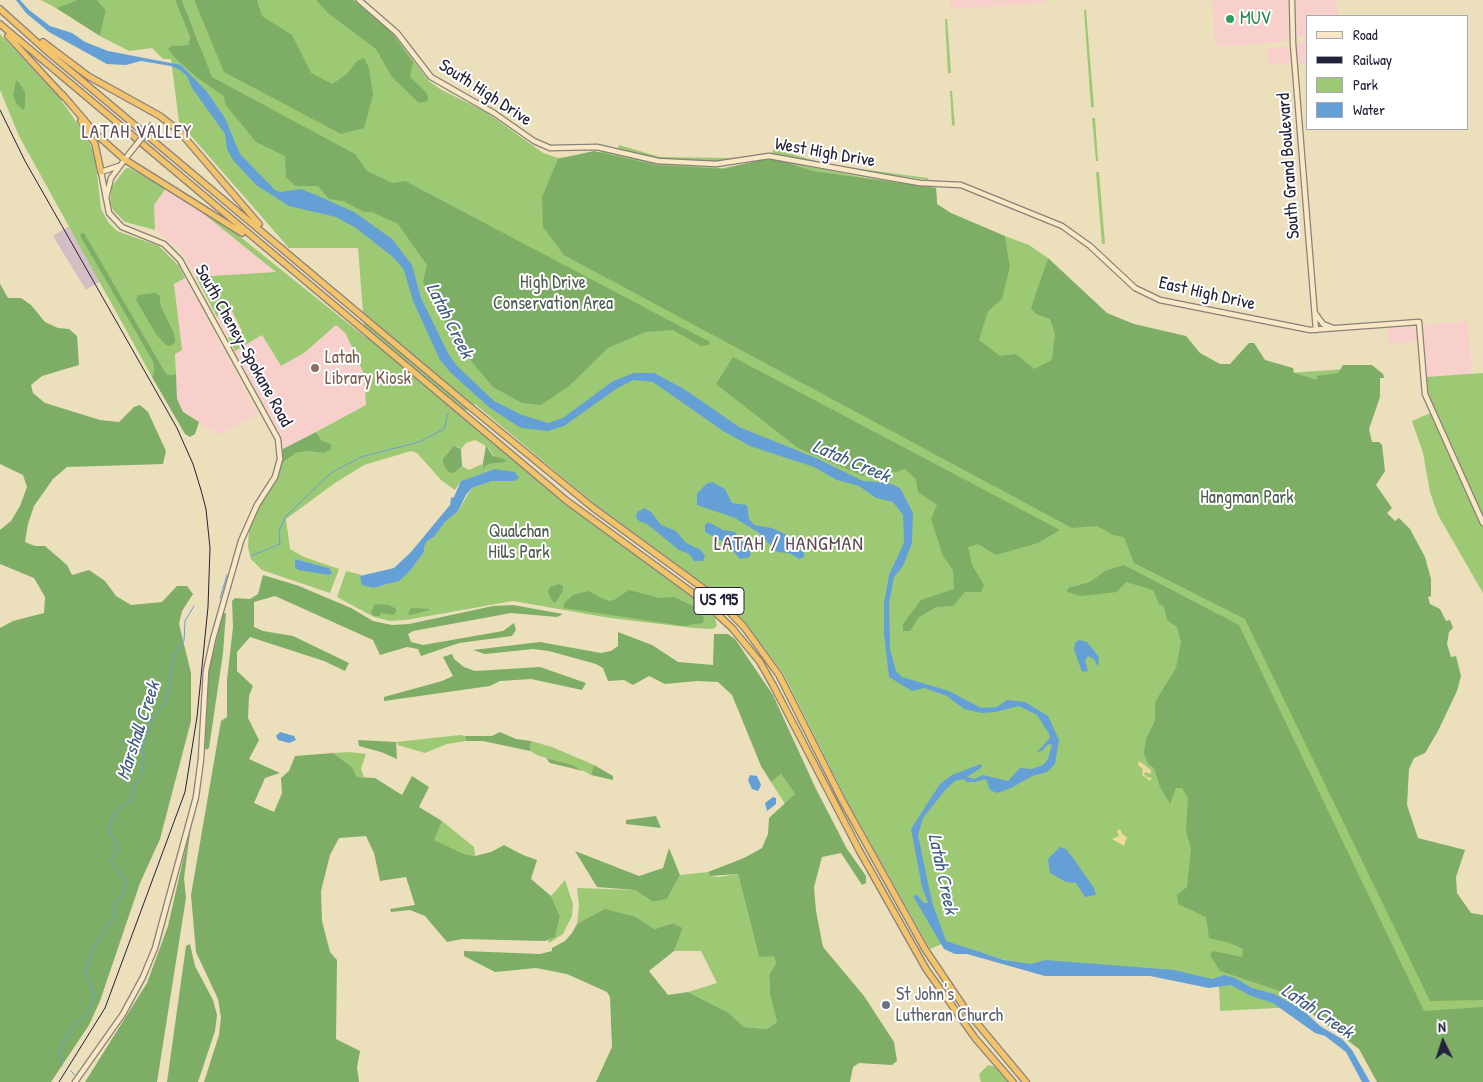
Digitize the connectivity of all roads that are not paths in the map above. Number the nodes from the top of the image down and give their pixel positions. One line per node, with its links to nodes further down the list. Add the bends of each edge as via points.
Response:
1 (359, 0): 7 (main road, South High Drive, via 397,32 431,76 534,141 550,148)
2 (1292, 0): 15 (main road, South Grand Boulevard, via 1292,37)
3 (0, 9): 6 (highway, via 78,69); 13 (highway, US 195)
4 (0, 26): 5 (highway); 14 (highway, US 195)
5 (62, 94): 8 (highway, via 97,135); 10 (highway, via 93,140)
6 (160, 116): 8 (main road, bridge); 13 (highway, via 196,149)
7 (566, 149): 11 (main road, West High Drive, via 597,148 658,161 716,164 769,156 885,178)
8 (127, 157): 9 (main road); 14 (highway)
9 (119, 166): 10 (main road); 12 (main road, via 109,182)
10 (101, 172): 12 (main road, South Cheney-Spokane Road)
11 (961, 185): 18 (main road, East High Drive, via 1062,226 1090,246 1130,284 1150,296)
12 (105, 200): 21 (main road, South Cheney-Spokane Road, via 109,213 118,224 159,240 177,256 278,439 280,451 278,469 247,524 206,670 196,797 150,962 123,1014)
13 (274, 240): 23 (highway, US 195, via 592,507 702,587 744,626 779,675 842,800 925,949 966,1010)
14 (265, 248): 22 (highway, US 195, via 567,502 701,599 732,628 760,662 773,684 858,850 926,969 975,1038)
15 (1314, 312): 17 (main road, via 1323,324); 18 (main road, South Grand Boulevard)
16 (1405, 323): 17 (main road, East High Drive); 19 (main road, via 1415,327); 19 (main road, East High Drive, via 1419,322)
17 (1337, 329): 18 (main road, East High Drive)
18 (1316, 330)
19 (1419, 333): 20 (main road, via 1426,394)
20 (1483, 523)
21 (75, 1082)
22 (1013, 1082)
23 (1026, 1082)

